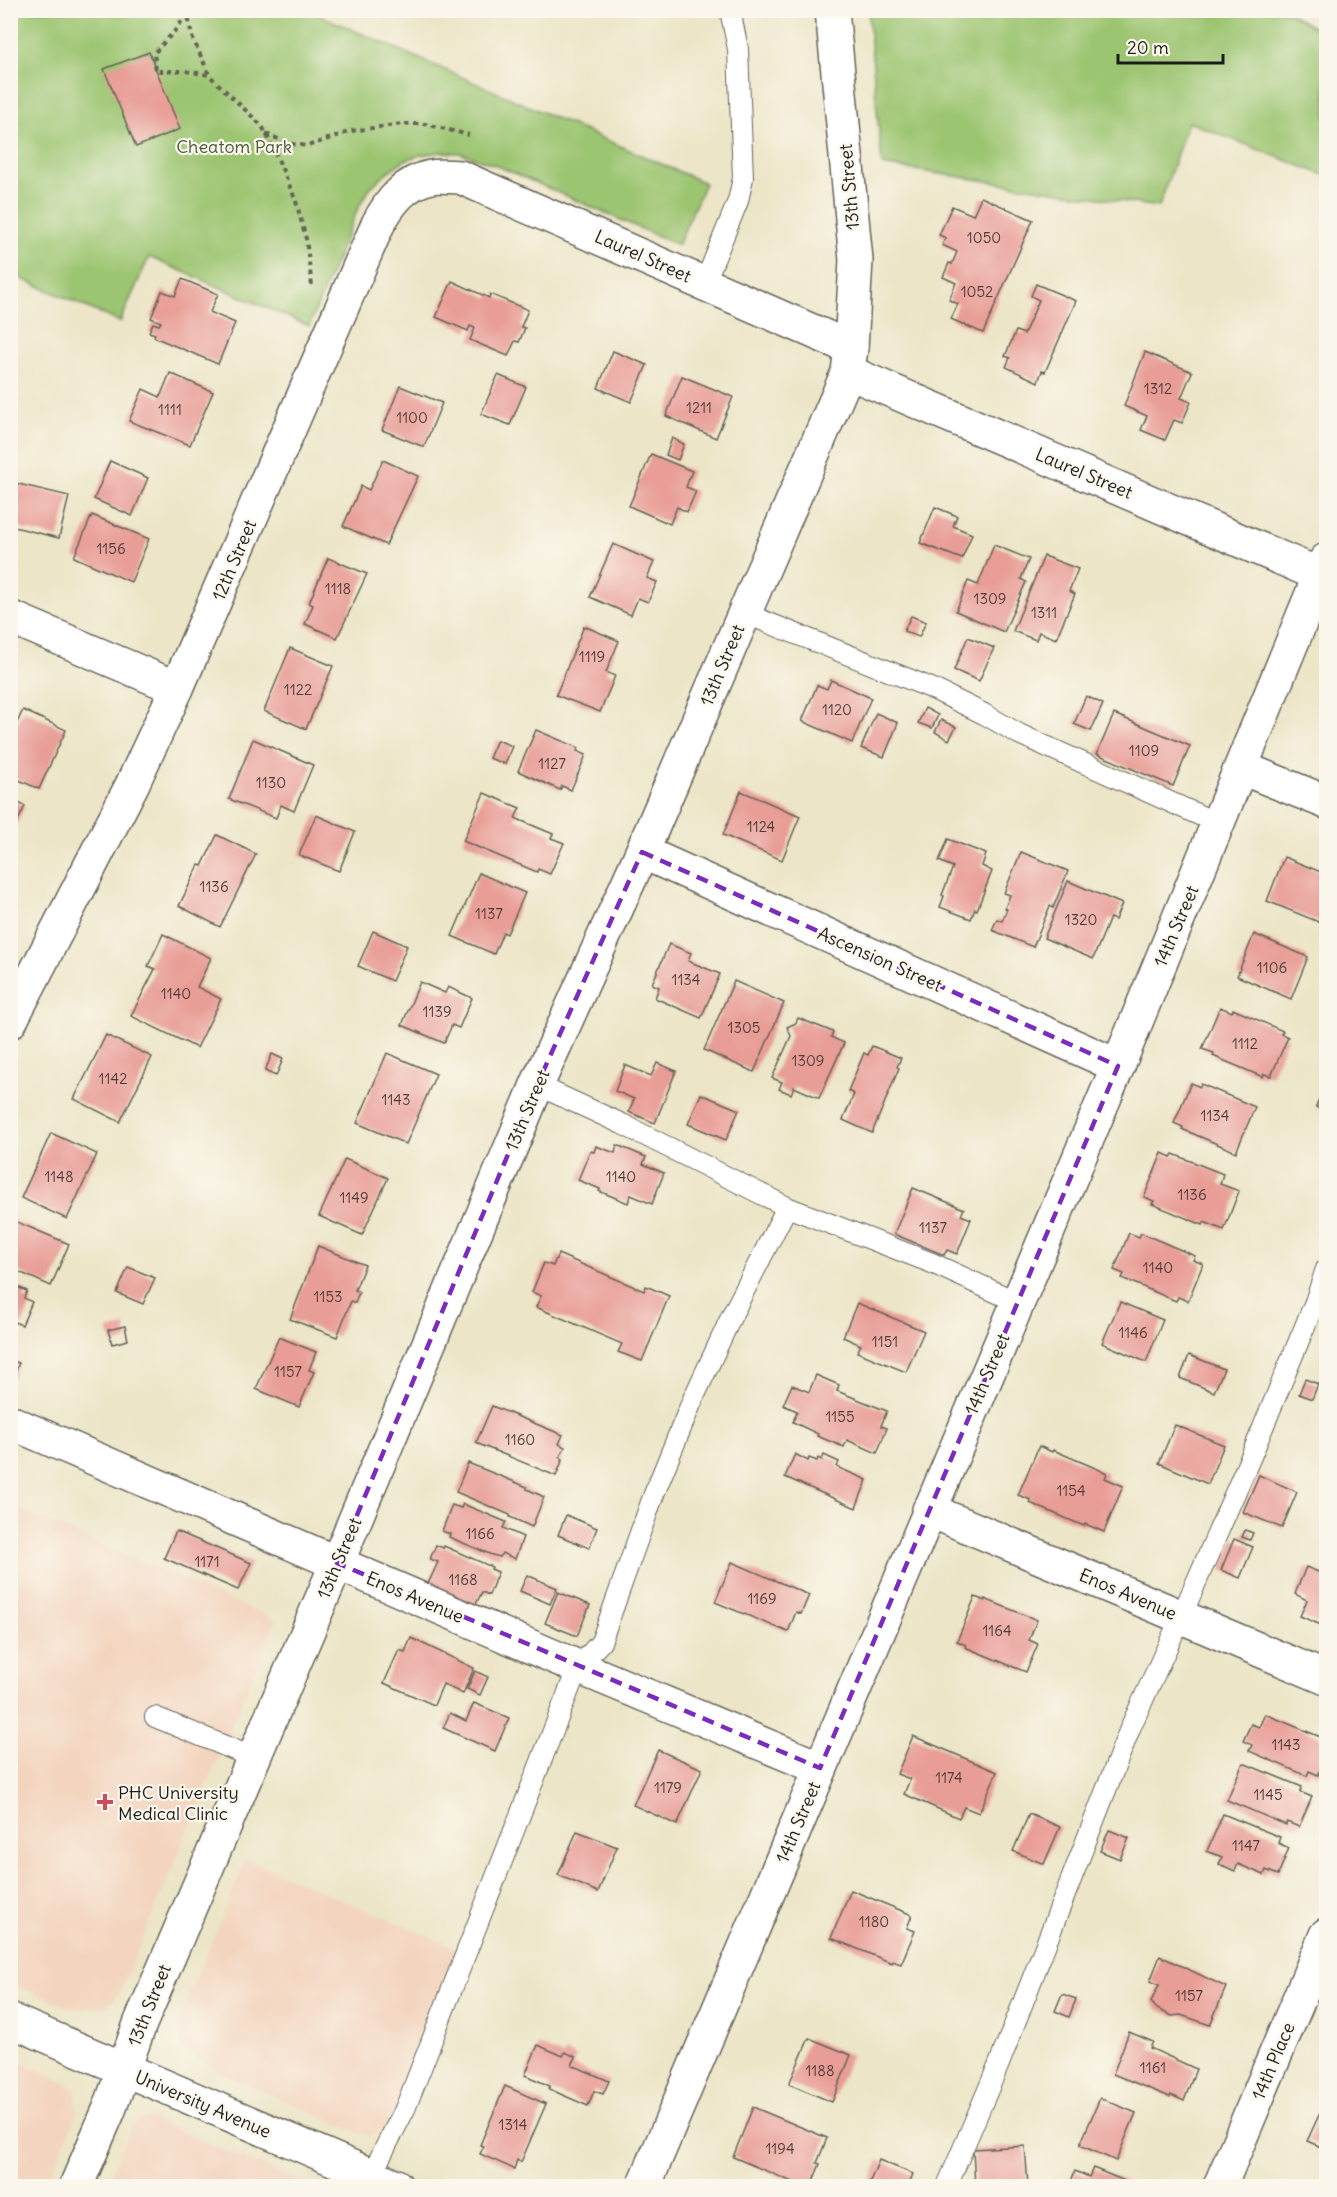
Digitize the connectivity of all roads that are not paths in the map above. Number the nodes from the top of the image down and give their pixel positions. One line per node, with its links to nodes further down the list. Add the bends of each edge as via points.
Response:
1 (730, 10): 4 (lane, via 738,49 743,178 738,201)
2 (832, 10): 5 (street, 13th Street, via 856,260)
3 (501, 194): 4 (street, Laurel Street); 9 (street, 12th Street, via 460,177 431,177 409,186 391,201)
4 (705, 282): 5 (street, Laurel Street)
5 (850, 360): 6 (street, Laurel Street); 7 (street, 13th Street)
6 (1323, 567): 10 (street, 14th Street)
7 (744, 613): 12 (lane, via 931,688 1019,734); 13 (street, 13th Street)
8 (10, 617): 9 (street)
9 (177, 688): 14 (street, 12th Street, via 132,785)
10 (1242, 768): 11 (street); 12 (street, 14th Street)
11 (1326, 802)
12 (1219, 824): 15 (street, 14th Street)
13 (642, 852): 15 (street, Ascension Street); 16 (street, 13th Street)
14 (10, 1022)
15 (1118, 1066): 19 (street, 14th Street)
16 (537, 1084): 17 (lane); 22 (street, 13th Street)
17 (787, 1207): 19 (lane, via 932,1263); 24 (lane, via 693,1399 601,1642)
18 (1326, 1269): 23 (lane, via 1282,1383)
19 (1017, 1302): 21 (street, 14th Street)
20 (10, 1422): 22 (street, Enos Avenue)
21 (929, 1510): 23 (street, Enos Avenue); 28 (street, 14th Street)
22 (337, 1563): 24 (street, Enos Avenue); 27 (street, 13th Street)
23 (1181, 1617): 25 (street, Enos Avenue); 35 (lane, via 1131,1726)
24 (578, 1668): 28 (street, Enos Avenue); 32 (lane)
25 (1326, 1678)
26 (155, 1717): 27 (lane)
27 (254, 1758): 31 (street, 13th Street)
28 (820, 1768): 34 (street, 14th Street)
29 (1326, 1935): 36 (street, 14th Place)
30 (10, 2020): 31 (street, University Avenue)
31 (123, 2070): 32 (street, University Avenue); 33 (street, 13th Street)
32 (378, 2183)
33 (76, 2187)
34 (644, 2187)
35 (947, 2187)
36 (1220, 2187)

